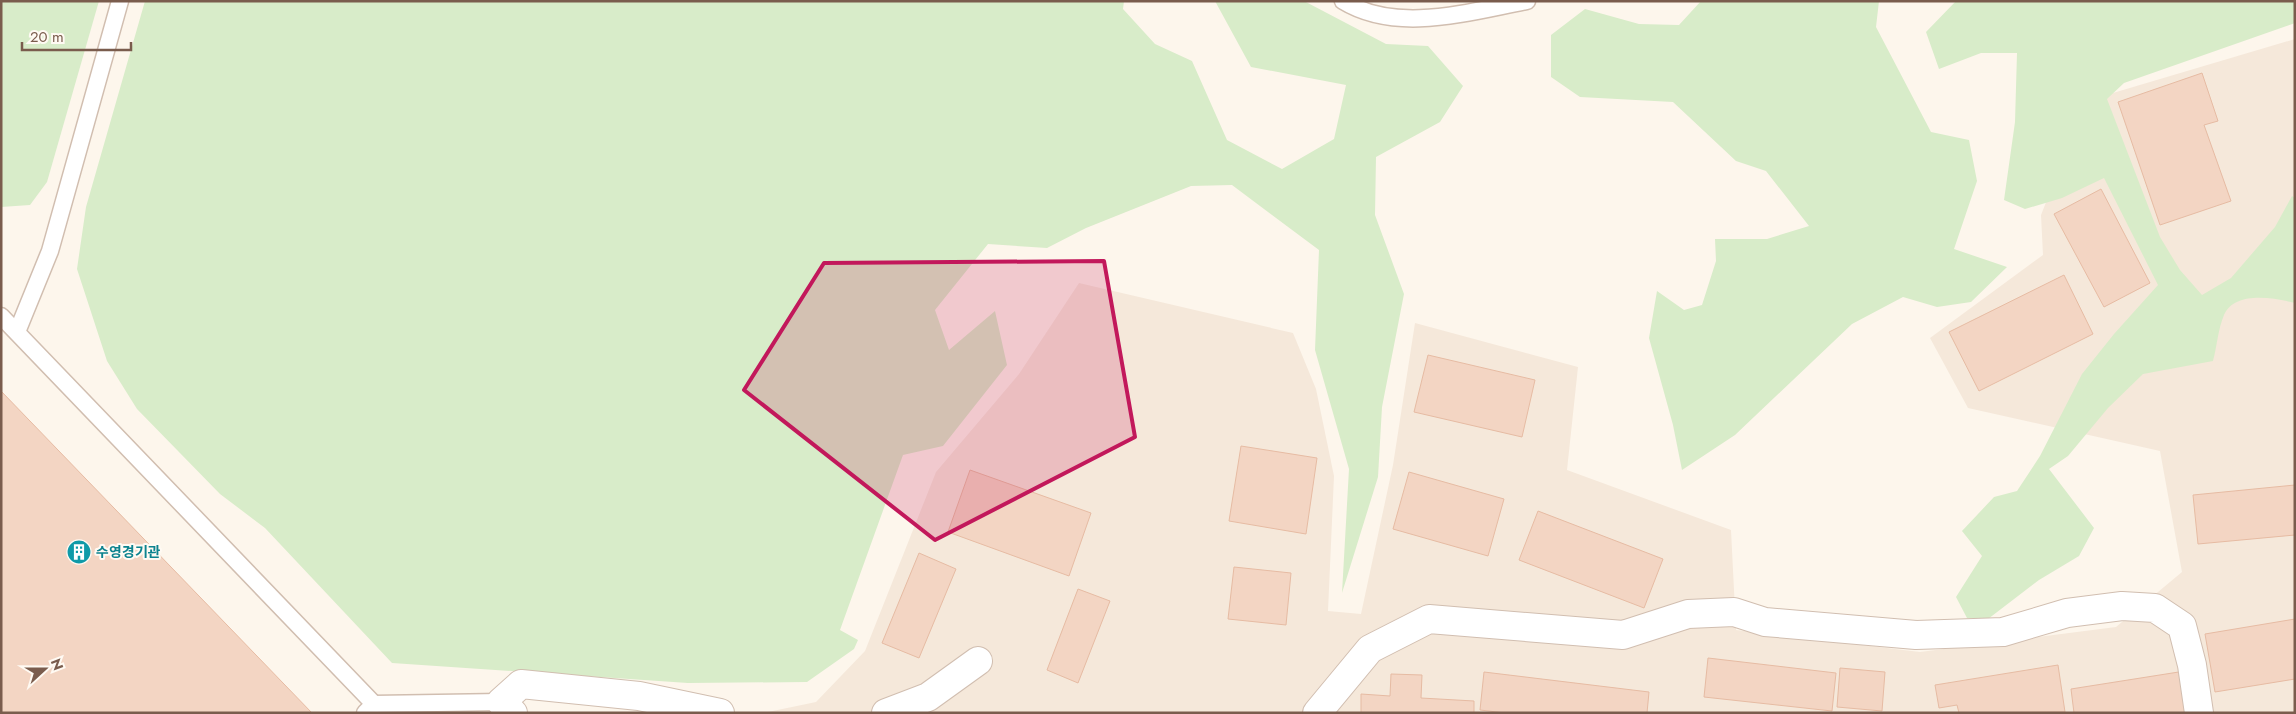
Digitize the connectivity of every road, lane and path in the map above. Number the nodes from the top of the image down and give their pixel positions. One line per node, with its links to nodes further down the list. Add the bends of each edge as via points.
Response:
1 (120, 1): 5 (lane, via 50,251)
2 (1343, 1): 3 (lane, via 1361,12 1391,18 1445,17)
3 (1526, 1)
4 (1, 316): 5 (lane)
5 (17, 332): 8 (lane)
6 (978, 661): 10 (street, via 928,697)
7 (507, 708): 8 (lane); 9 (street, via 522,684 640,696)
8 (370, 709)
9 (720, 713)
10 (886, 713)
11 (1317, 713): 12 (street, via 1370,649 1430,619 1623,635 1688,614 1734,612 1765,622 1916,635 2004,632 2067,612 2122,606 2155,608 2182,626)
12 (2200, 713)

